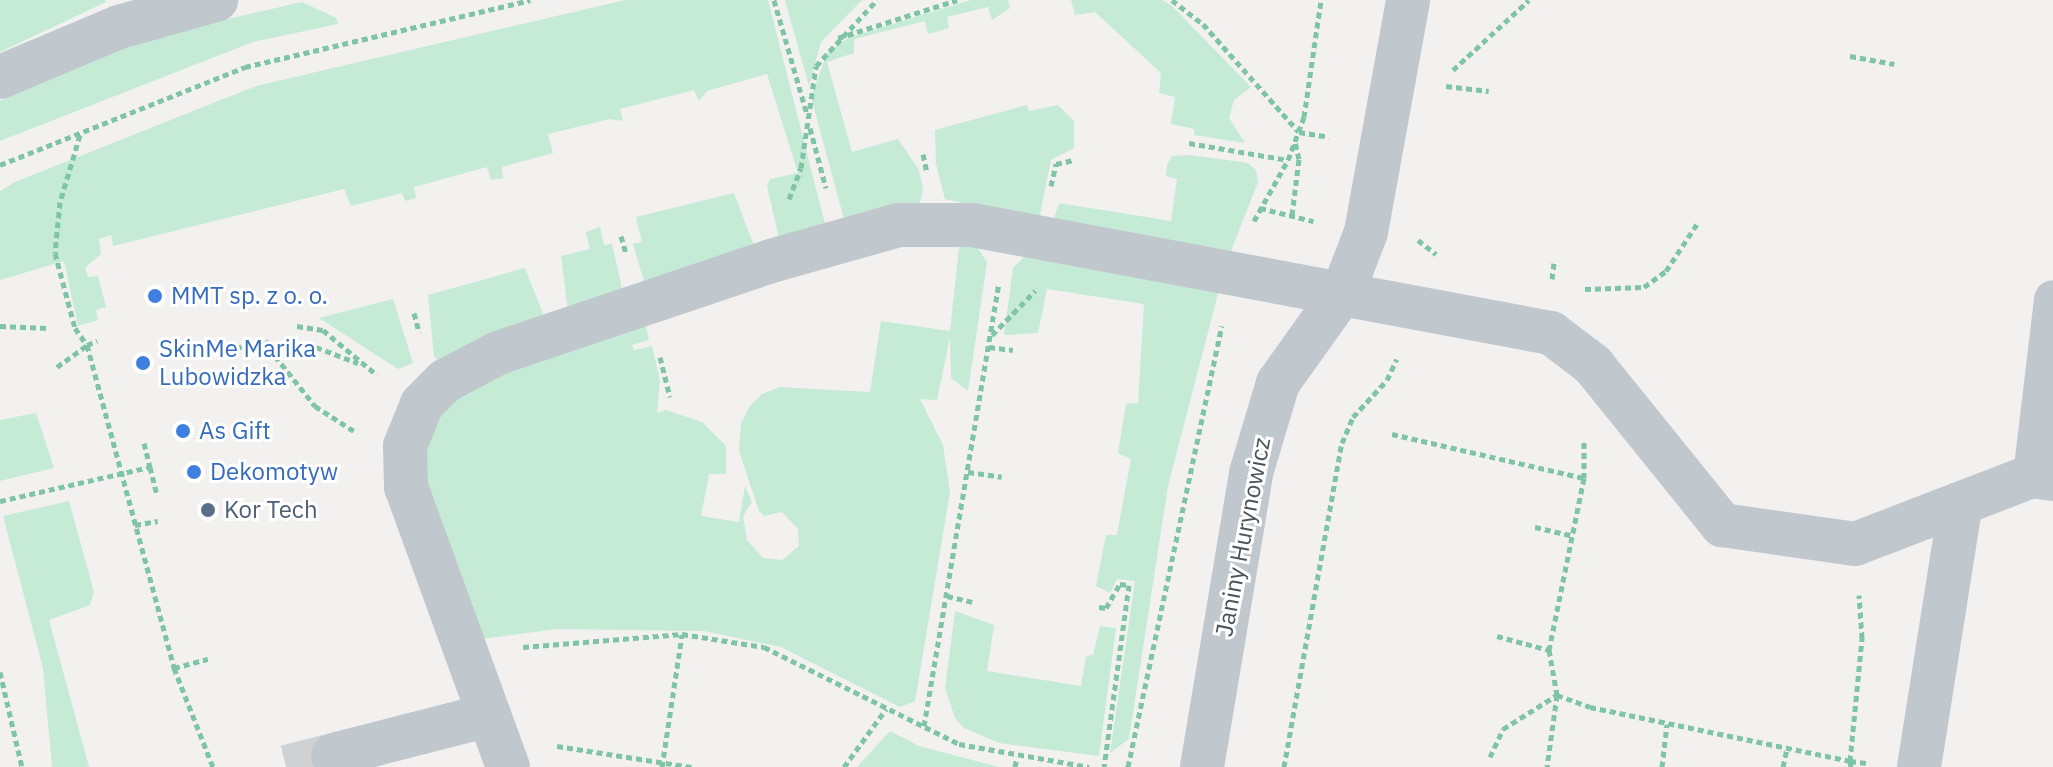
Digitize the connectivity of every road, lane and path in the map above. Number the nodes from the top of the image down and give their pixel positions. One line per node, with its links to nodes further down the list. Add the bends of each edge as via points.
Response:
1 (216, 0): 11 (street, via 119,27)
2 (530, 0): 13 (path, via 245,67)
3 (774, 0): 12 (path)
4 (877, 0): 8 (path)
5 (957, 0): 8 (path)
6 (1172, 0): 16 (path, via 1203,24 1299,132)
7 (1408, 0): 16 (street, Janiny Hurynowicz)
8 (837, 39): 12 (path, via 816,66)
9 (1850, 56): 10 (path)
10 (1894, 64)
11 (0, 77)
12 (810, 125): 19 (path, via 797,186); 23 (path)
13 (80, 135): 18 (path); 37 (path, via 60,202 55,253 75,328)
14 (1295, 140): 20 (path, via 1299,159)
15 (1189, 143): 17 (path)
16 (1381, 146): 31 (street, Janiny Hurynowicz, via 1366,232)
17 (1288, 160)
18 (0, 165)
19 (781, 212)
20 (1292, 215)
21 (1699, 221): 30 (path, via 1666,271 1644,287 1603,292)
22 (1008, 232): 23 (street, via 918,222); 31 (street); 38 (path)
23 (839, 240): 45 (street, via 498,353 445,381)
24 (1418, 240): 25 (path)
25 (1440, 256)
26 (1554, 263): 28 (path)
27 (1536, 281): 28 (path)
28 (1551, 284): 29 (path)
29 (1564, 286)
30 (1577, 288)
31 (1343, 292): 58 (street, via 1551,333 1593,365 1722,525 1855,544); 91 (street, Janiny Hurynowicz, via 1278,383 1251,473)
32 (2053, 299): 54 (lane)
33 (0, 326): 35 (path)
34 (297, 326): 43 (path, via 323,330 344,344)
35 (48, 328)
36 (97, 341): 37 (path)
37 (87, 345): 44 (path); 52 (path)
38 (989, 347): 40 (path); 51 (path)
39 (1402, 348): 92 (path, via 1387,380 1353,417 1342,443)
40 (1013, 350)
41 (216, 351): 42 (path, via 269,342)
42 (275, 356): 43 (path, via 316,347); 49 (path, via 315,406)
43 (358, 363): 45 (path)
44 (57, 367)
45 (422, 404): 49 (street)
46 (1585, 433): 55 (path)
47 (1392, 434): 55 (path)
48 (144, 443): 50 (path)
49 (402, 462): 70 (street, via 406,487)
50 (150, 467): 52 (path); 56 (path)
51 (968, 472): 53 (path); 63 (path)
52 (120, 473): 57 (path); 60 (path)
53 (1002, 477)
54 (2043, 477): 58 (street)
55 (1584, 478): 62 (path)
56 (157, 495)
57 (0, 501)
58 (1961, 503): 96 (street)
59 (158, 521): 60 (path)
60 (135, 525): 72 (path)
61 (1535, 527): 62 (path)
62 (1573, 536): 69 (path)
63 (947, 596): 64 (path); 77 (path)
64 (972, 602)
65 (1099, 607): 90 (path, via 1106,608 1120,584 1129,585)
66 (682, 634): 70 (path); 75 (path, via 764,647); 83 (path)
67 (1497, 636): 69 (path)
68 (1862, 638): 79 (path, via 1850,761)
69 (1549, 650): 74 (path)
70 (466, 651): 78 (street)
71 (208, 659): 72 (path)
72 (174, 668): 85 (path)
73 (0, 672): 84 (path)
74 (1557, 695): 76 (path); 82 (path, via 1503,729); 93 (path)
75 (886, 709): 77 (path); 87 (path)
76 (1667, 724): 79 (path); 94 (path)
77 (924, 726): 81 (path, via 959,744)
78 (498, 739): 80 (street); 83 (path)
79 (1787, 748): 95 (path)
80 (352, 757)
81 (1017, 757): 88 (path); 89 (path)
82 (1490, 757)
83 (663, 765): 86 (path)
84 (22, 767)
85 (213, 767)
86 (691, 767)
87 (844, 767)
88 (1015, 767)
89 (1089, 767)
90 (1104, 767)
91 (1202, 767)
92 (1284, 767)
93 (1547, 767)
94 (1662, 767)
95 (1783, 767)
96 (1919, 767)

